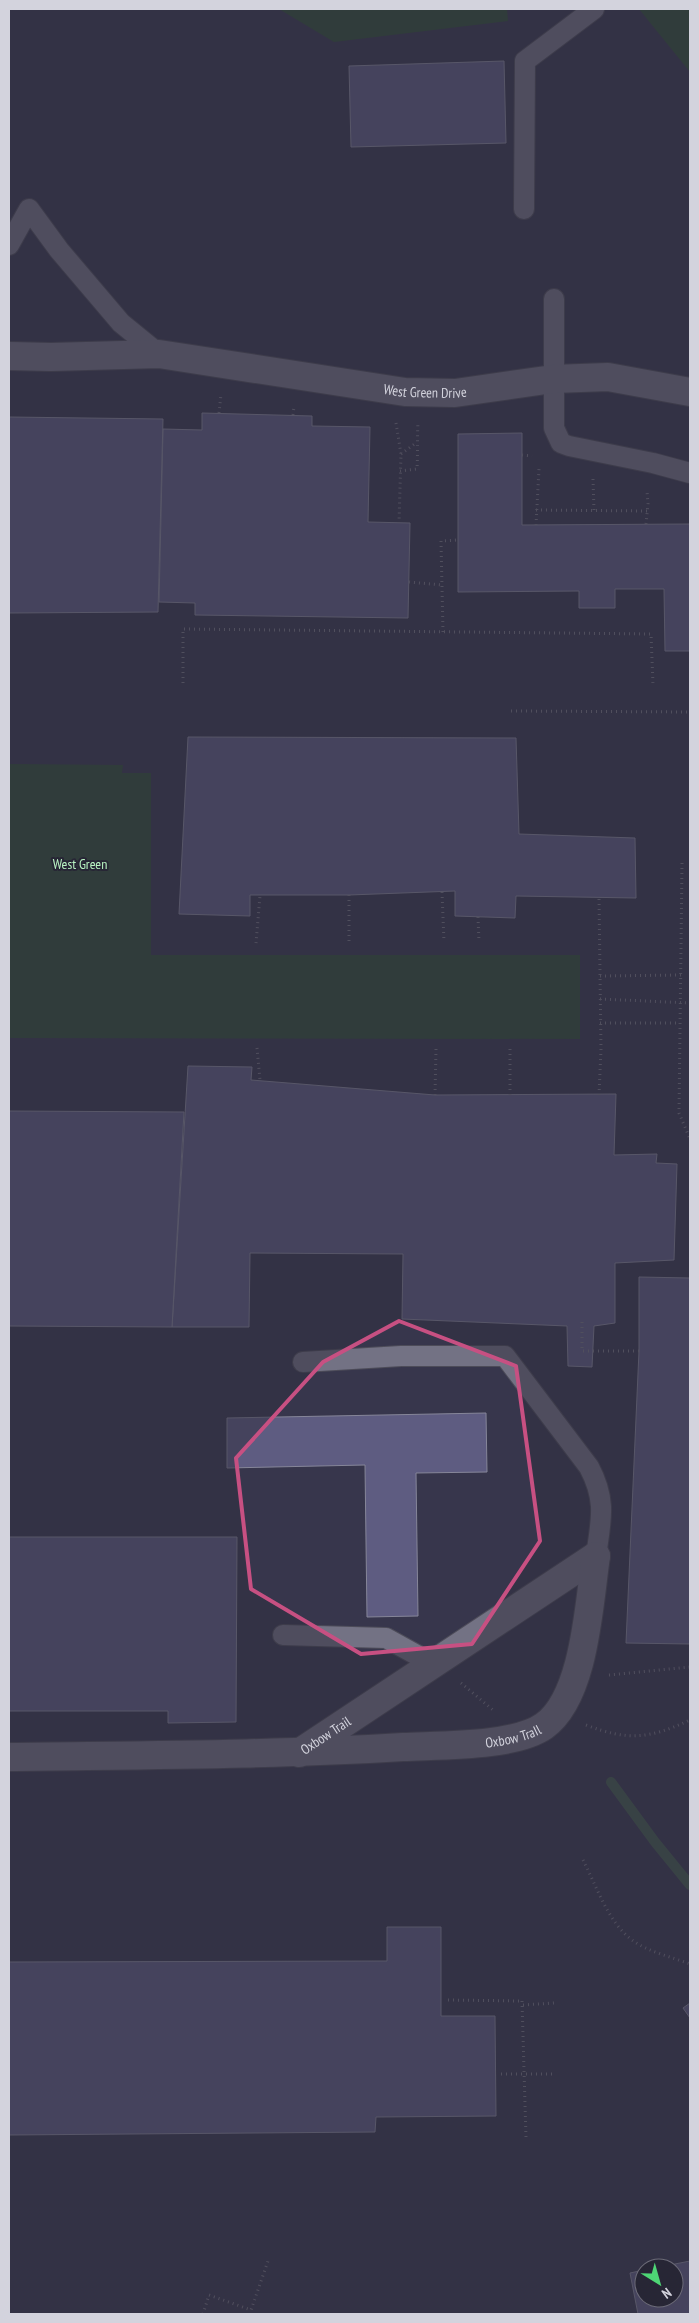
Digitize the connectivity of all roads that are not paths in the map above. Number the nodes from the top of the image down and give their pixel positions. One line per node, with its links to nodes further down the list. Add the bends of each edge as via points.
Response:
1 (594, 9): 2 (lane, via 525,61)
2 (524, 209)
3 (9, 245): 5 (lane, via 29,209 59,250 122,323)
4 (554, 298): 7 (lane)
5 (159, 354): 6 (street, West Green Drive, via 51,358); 7 (street, West Green Drive, via 405,392 455,393)
6 (9, 356)
7 (553, 379): 8 (street, West Green Drive, via 608,378); 9 (lane, via 554,428 562,443)
8 (690, 392)
9 (690, 473)
10 (303, 1362): 11 (lane, via 401,1356 505,1356 589,1467 596,1481 602,1499)
11 (596, 1556): 13 (street, Oxbow Trail); 14 (street, Oxbow TraIl, via 581,1655 567,1700 543,1726 520,1736 477,1743)
12 (283, 1635): 13 (lane, via 386,1638)
13 (433, 1664): 14 (street, Oxbow Trail)
14 (299, 1753): 15 (street, Oxbow Trail)
15 (9, 1757)

